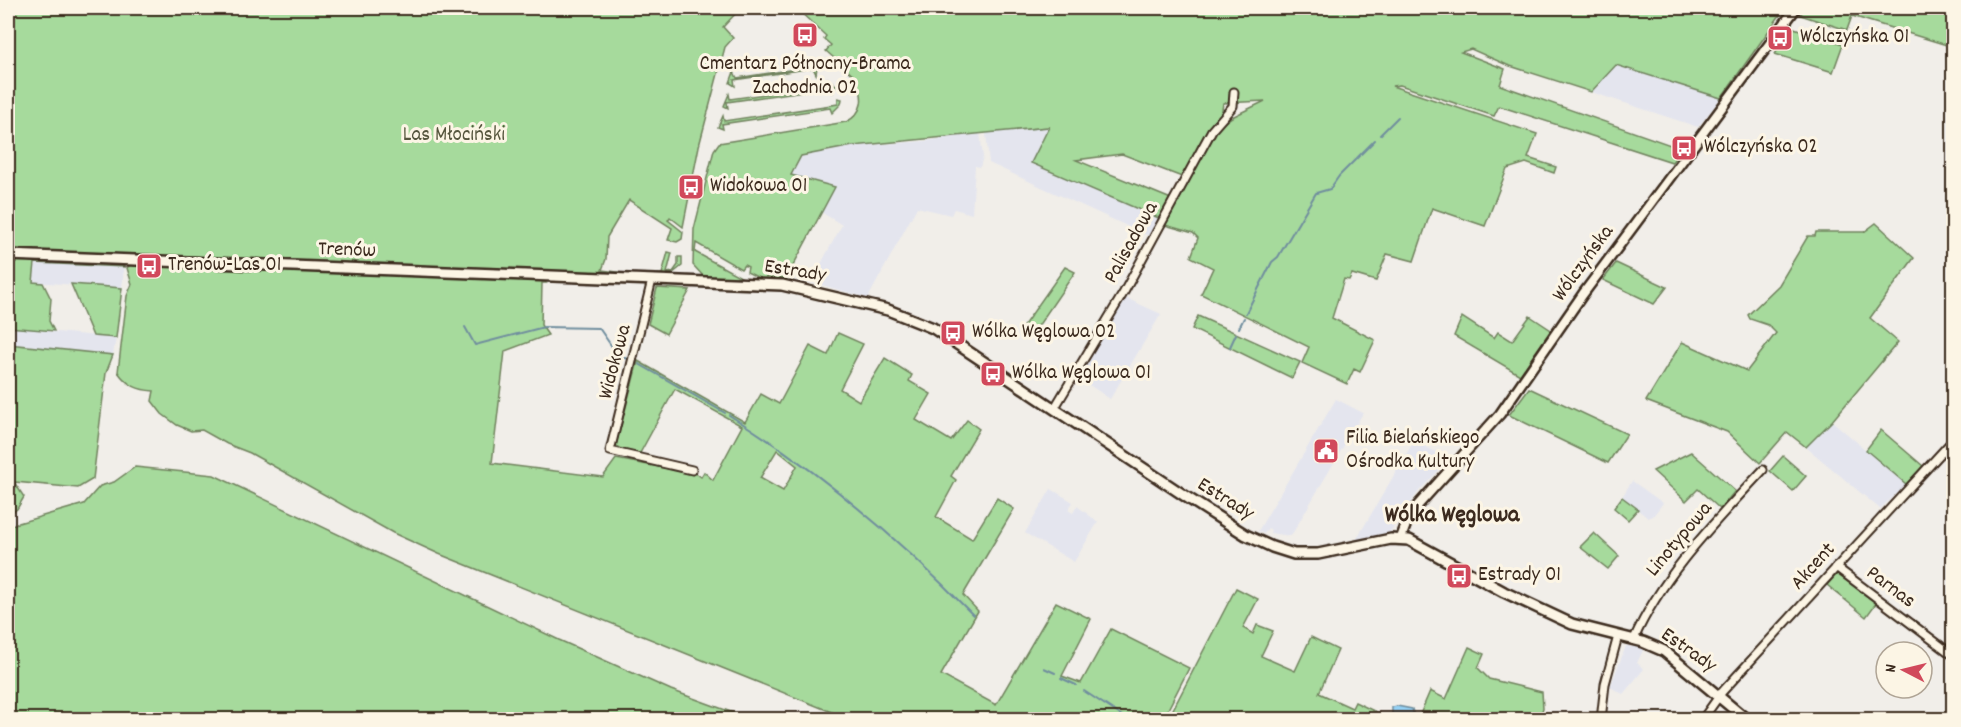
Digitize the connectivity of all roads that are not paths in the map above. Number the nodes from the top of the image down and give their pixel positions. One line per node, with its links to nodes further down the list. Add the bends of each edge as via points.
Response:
1 (1796, 8): 10 (street, Wólczyńska, via 1583,294 1500,414 1410,514)
2 (1234, 92): 6 (street, Palisadowa, via 1233,106 1212,130 1124,292)
3 (8, 255): 4 (main road, Trenów)
4 (652, 280): 5 (main road, Trenów); 8 (street, Widokowa, via 610,451)
5 (686, 282): 6 (main road, Estrady, via 807,289 914,319)
6 (1054, 409): 10 (main road, Estrady, via 1246,535 1283,551 1318,554)
7 (1953, 439): 11 (street, Akcent)
8 (692, 470)
9 (1763, 470): 13 (street, Linotypowa, via 1656,595)
10 (1401, 538): 12 (main road, Estrady, via 1572,624)
11 (1836, 567): 14 (street, Parnas); 15 (street, Akcent)
12 (1618, 636): 13 (main road, Estrady); 16 (street, via 1605,684)
13 (1634, 639): 15 (main road, Estrady, via 1664,651)
14 (1953, 656)
15 (1720, 697): 17 (street, Akcent); 18 (main road, Estrady)
16 (1601, 720)
17 (1702, 720)
18 (1747, 720)

